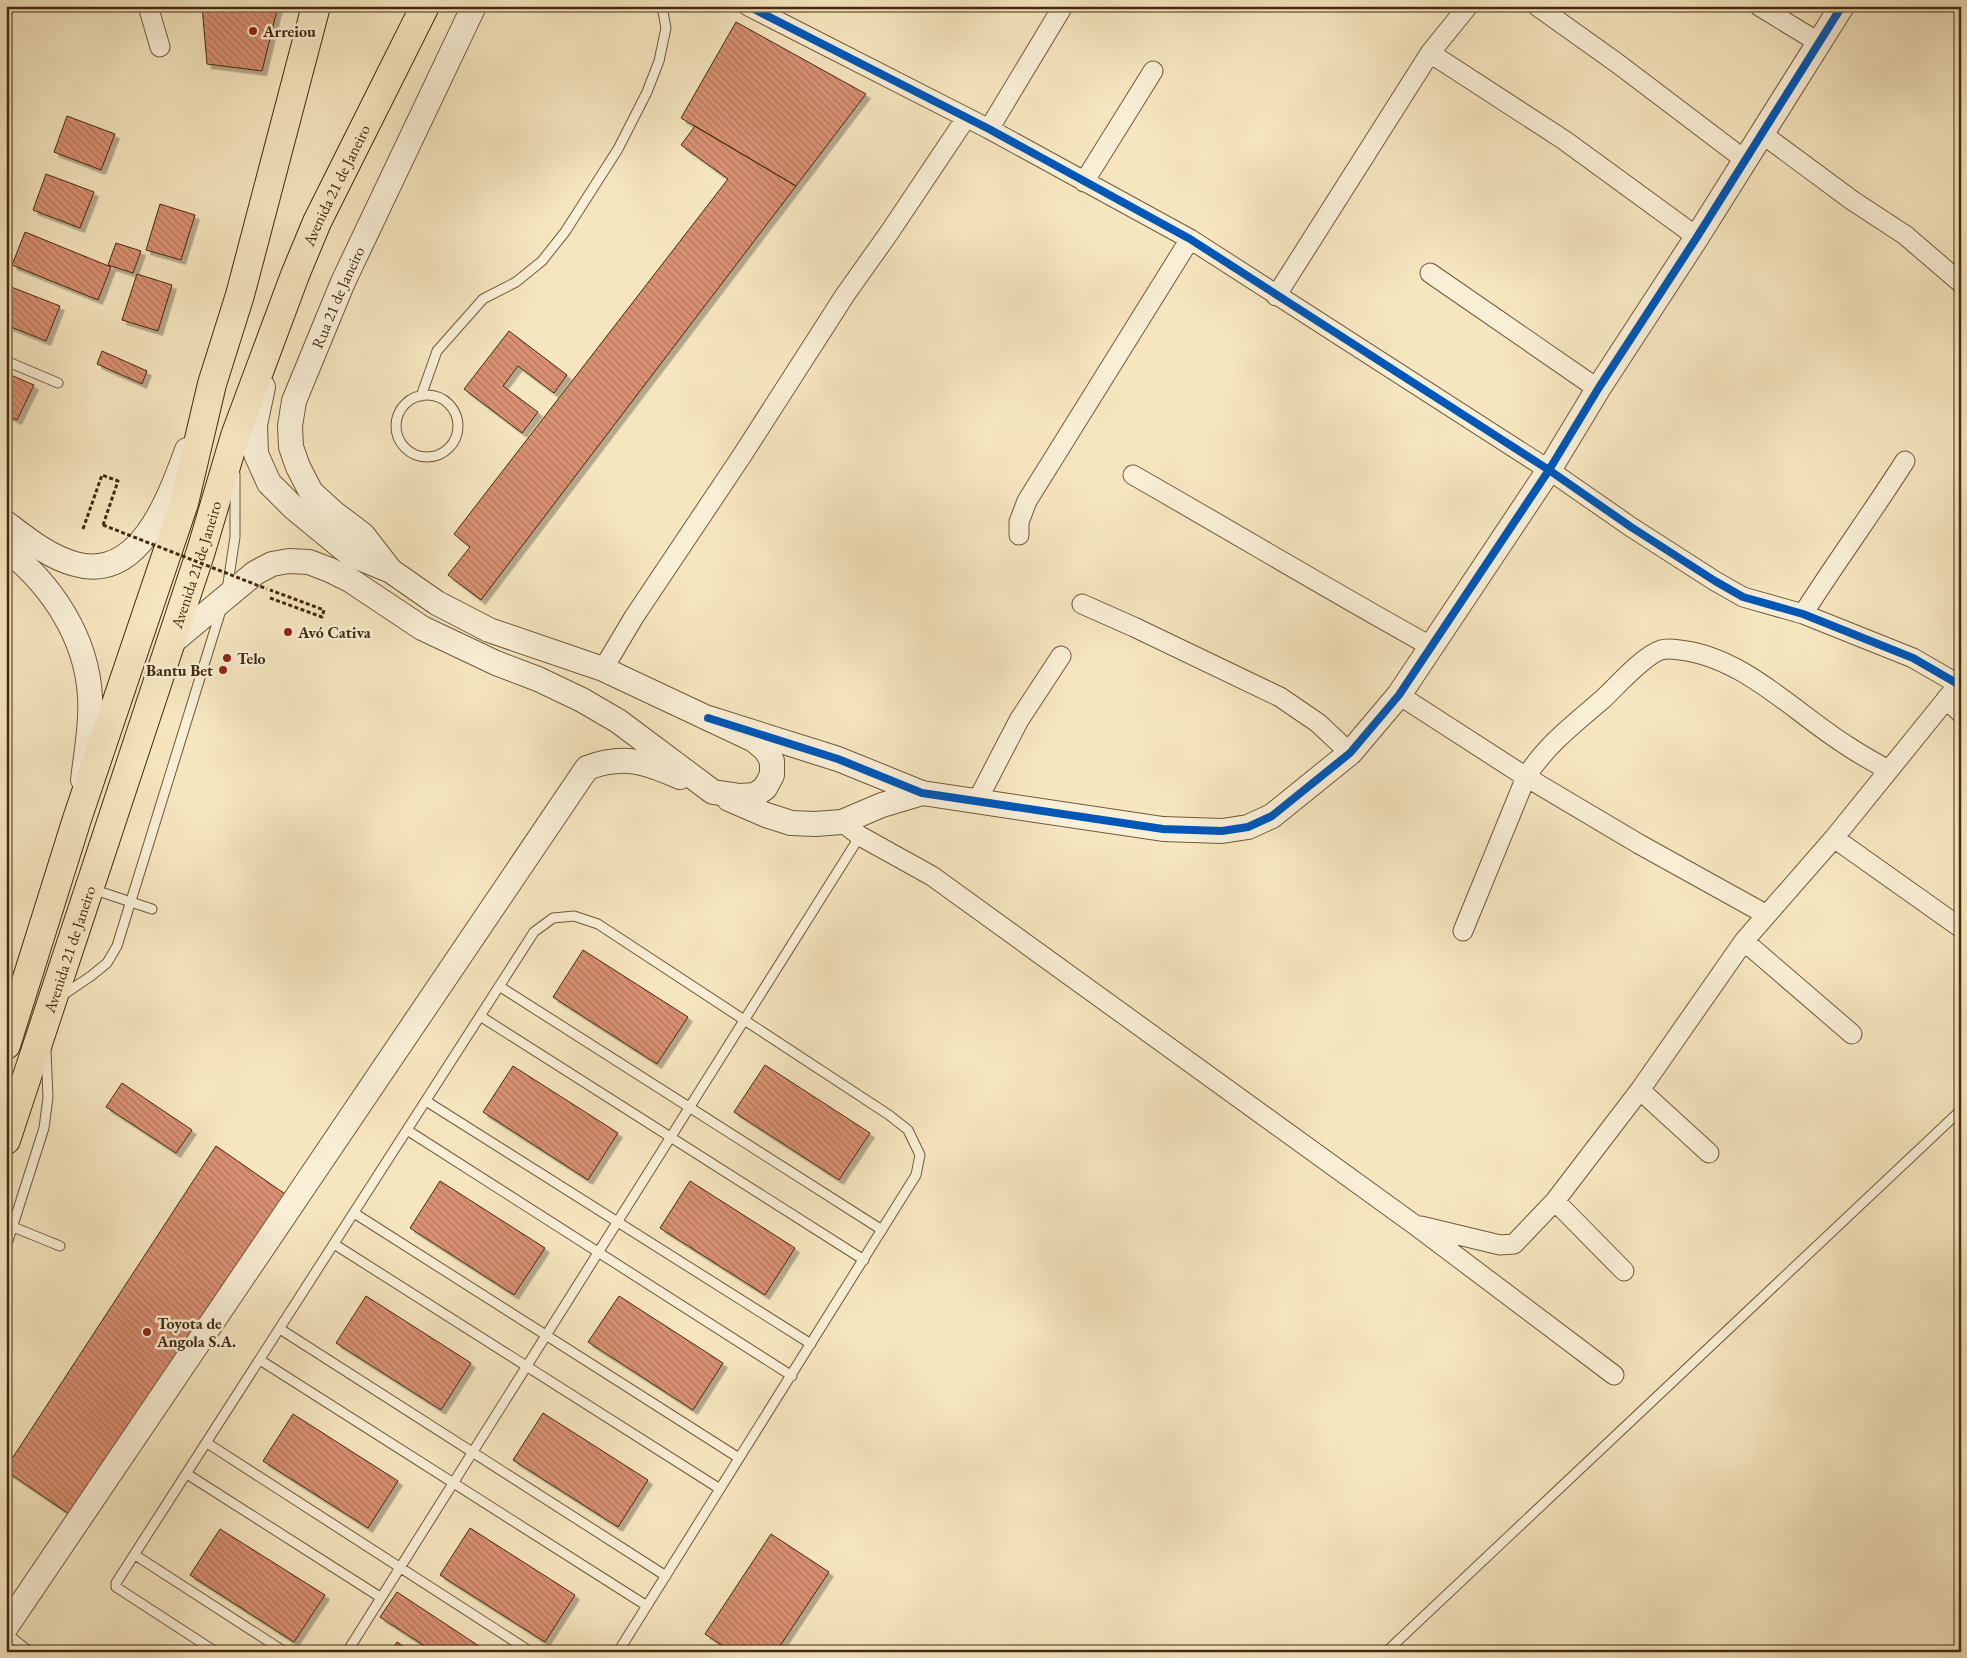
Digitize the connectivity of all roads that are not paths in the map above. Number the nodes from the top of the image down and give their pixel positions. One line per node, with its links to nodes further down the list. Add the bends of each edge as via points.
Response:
1 (148, 6): 13 (street)
2 (316, 6): 29 (main road, Avenida 21 de Janeiro, via 240,295)
3 (425, 6): 26 (main road, Avenida 21 de Janeiro, via 318,222)
4 (474, 6): 39 (street, Rua 21 de Janeiro, via 343,282 294,401 290,426 291,447 298,468 312,492 334,514 363,535)
5 (660, 6): 31 (lane, via 666,28 659,61 618,149 565,232 542,261 516,282 483,299 437,351)
6 (748, 6): 16 (street)
7 (1063, 6): 17 (street)
8 (1468, 6): 14 (street)
9 (1537, 6): 19 (street)
10 (1759, 6): 12 (street)
11 (1842, 6): 12 (street)
12 (1818, 42): 18 (street)
13 (160, 47)
14 (1430, 53): 21 (street, via 1564,140); 25 (street)
15 (1153, 71): 20 (street)
16 (966, 118): 17 (street); 46 (street, via 845,295)
17 (989, 129): 20 (street)
18 (1762, 133): 19 (street); 24 (street, via 1905,236)
19 (1745, 160): 21 (street)
20 (1084, 182): 22 (street)
21 (1697, 237): 30 (street)
22 (1190, 238): 25 (street); 37 (street, via 1027,501 1019,522)
23 (1430, 273): 30 (street)
24 (1961, 283)
25 (1276, 296): 34 (street)
26 (278, 320): 32 (main road, Avenida 21 de Janeiro); 39 (street, via 255,425 256,454 269,483 350,554)
27 (6, 361): 28 (lane)
28 (58, 382)
29 (212, 384): 36 (street, via 168,497 148,534 125,556 106,565 74,564 36,545); 57 (main road, Avenida 21 de Janeiro, via 184,503)
30 (1598, 389): 34 (street)
31 (421, 396): 31 (lane, via 403,407 396,426 400,442 411,453 432,457 442,454 456,440 458,420 449,403 431,395)
32 (235, 436): 40 (lane, via 235,537); 43 (main road, Avenida 21 de Janeiro)
33 (1905, 461): 42 (street)
34 (1549, 470): 42 (street, via 1729,589 1762,604); 44 (street)
35 (1134, 474): 44 (street)
36 (6, 523)
37 (1019, 535)
38 (6, 549): 57 (street, via 23,562 53,597 74,633 85,662 90,719)
39 (391, 571): 46 (street, via 437,604 489,630)
40 (225, 597): 43 (street); 54 (street, via 255,572 272,564 309,562 330,570 422,628 582,700 618,721); 62 (lane)
41 (1082, 604): 51 (street, via 1280,698 1318,723)
42 (1803, 614): 47 (street, via 1913,658)
43 (170, 643): 61 (main road, Avenida 21 de Janeiro)
44 (1432, 647): 48 (street)
45 (1061, 656): 56 (street, via 1019,720)
46 (603, 669): 50 (street)
47 (1955, 688): 49 (street); 52 (street)
48 (1399, 695): 51 (street); 53 (street)
49 (1961, 713)
50 (708, 718): 54 (street, via 754,740 766,750 772,761 772,775 765,788 755,795); 55 (street, via 838,759)
51 (1350, 753): 56 (street, via 1272,816 1248,827 1222,831 1163,829)
52 (1888, 770): 53 (street, via 1846,746 1746,674 1721,660 1670,648 1658,650 1642,662 1558,738); 60 (street)
53 (1526, 777): 64 (street); 66 (street)
54 (714, 792): 58 (street, via 791,823); 113 (street, via 648,763 604,761 587,768)
55 (922, 794): 56 (street); 58 (street, via 882,805)
56 (977, 801)
57 (77, 819): 69 (main road, Avenida 21 de Janeiro)
58 (842, 822): 59 (street)
59 (860, 836): 72 (lane); 86 (street, via 932,876)
60 (1834, 838): 64 (street); 65 (street)
61 (89, 888): 62 (lane); 70 (main road, Avenida 21 de Janeiro)
62 (131, 902): 63 (lane); 70 (lane, via 117,946 107,963)
63 (152, 909)
64 (1766, 915): 67 (street)
65 (1961, 928)
66 (1463, 931)
67 (1744, 941): 73 (street); 75 (street)
68 (499, 986): 71 (lane); 72 (lane, via 534,932 553,918 574,916 598,924); 77 (lane)
69 (14, 992): 74 (main road, Avenida 21 de Janeiro)
70 (48, 1014): 81 (main road, Avenida 21 de Janeiro); 87 (lane, via 48,1097 44,1128)
71 (480, 1016): 76 (lane); 80 (lane)
72 (744, 1020): 77 (lane); 88 (lane, via 908,1130 920,1155 916,1176)
73 (1852, 1034)
74 (6, 1045)
75 (1640, 1090): 82 (street); 83 (street)
76 (426, 1101): 79 (lane); 85 (lane)
77 (689, 1107): 80 (lane); 88 (lane)
78 (1961, 1110): 121 (lane)
79 (407, 1130): 84 (lane); 92 (lane)
80 (670, 1138): 85 (lane); 93 (lane)
81 (6, 1140)
82 (1709, 1153)
83 (1556, 1201): 86 (street, via 1509,1246); 94 (street)
84 (354, 1213): 89 (lane); 96 (lane)
85 (617, 1222): 92 (lane); 97 (lane)
86 (1415, 1225): 100 (street)
87 (13, 1227): 90 (lane); 91 (lane)
88 (882, 1230): 93 (lane)
89 (334, 1244): 95 (lane); 99 (lane)
90 (60, 1246)
91 (6, 1247)
92 (598, 1252): 96 (lane); 101 (lane)
93 (864, 1260): 97 (lane)
94 (1624, 1270)
95 (280, 1329): 98 (lane); 103 (lane)
96 (545, 1336): 99 (lane); 104 (lane)
97 (811, 1344): 101 (lane)
98 (260, 1360): 102 (lane); 106 (lane)
99 (526, 1366): 103 (lane); 107 (lane)
100 (1614, 1375)
101 (792, 1376): 104 (lane)
102 (207, 1443): 105 (lane); 109 (lane)
103 (471, 1452): 106 (lane); 110 (lane)
104 (740, 1458): 107 (lane)
105 (187, 1474): 108 (lane); 111 (lane)
106 (452, 1483): 109 (lane); 112 (lane)
107 (720, 1489): 110 (lane)
108 (135, 1555): 116 (lane, via 116,1587); 117 (lane)
109 (399, 1567): 111 (lane); 119 (lane)
110 (666, 1576): 112 (lane)
111 (380, 1598): 118 (lane)
112 (647, 1606): 120 (lane)
113 (6, 1627)
114 (6, 1633): 115 (lane)
115 (30, 1652)
116 (216, 1652)
117 (285, 1652)
118 (347, 1652)
119 (531, 1652)
120 (618, 1652)
121 (1386, 1652)

